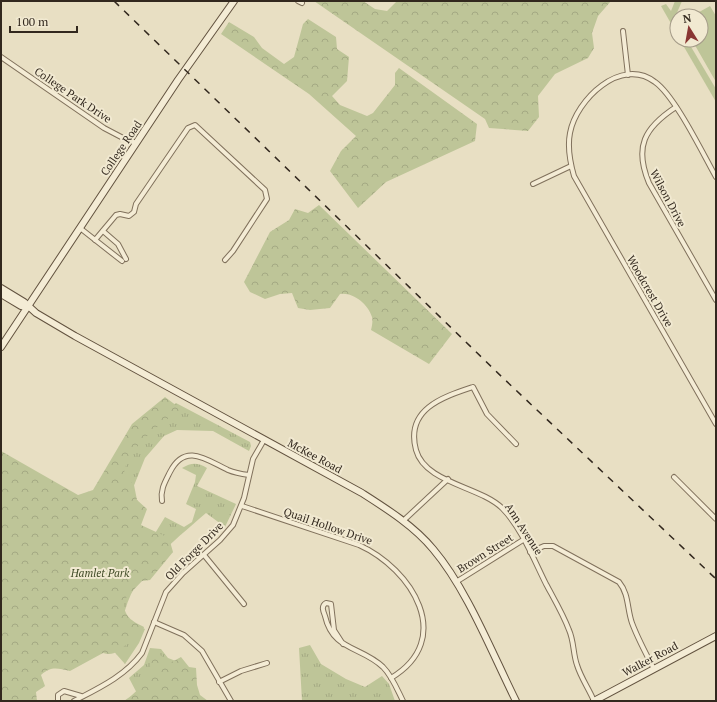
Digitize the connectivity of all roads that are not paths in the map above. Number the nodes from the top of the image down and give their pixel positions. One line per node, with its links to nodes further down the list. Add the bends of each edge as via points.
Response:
1 (234, 1): 6 (main road, College Road)
2 (623, 31): 4 (street)
3 (1, 57): 6 (street, College Park Drive, via 104,128)
4 (628, 75): 5 (street, via 637,75 654,81 664,89); 7 (street, Woodcrest Drive, via 606,82 592,93 579,110 570,134)
5 (676, 107): 8 (street); 16 (street, Wilson Drive, via 662,116 647,134 641,157 643,169 648,183)
6 (136, 143): 10 (main road, College Road)
7 (571, 166): 9 (street); 19 (street, Woodcrest Drive, via 582,192)
8 (716, 177)
9 (533, 184)
10 (80, 228): 12 (street); 17 (main road, College Road)
11 (103, 231): 12 (street); 12 (street, via 118,244 124,260); 13 (street, via 116,215 129,216 134,212 136,204 188,128 195,125 268,195 268,199)
12 (95, 240)
13 (226, 260)
14 (1, 288): 17 (main road, McKee Road, via 24,302)
15 (1, 294): 17 (main road, McKee Road)
16 (716, 300)
17 (27, 307): 18 (main road, College Road); 20 (main road, McKee Road)
18 (1, 347)
19 (716, 424)
20 (264, 440): 22 (street, Old Forge Drive, via 253,459); 28 (main road, McKee Road, via 362,493)
21 (516, 444): 24 (street, Ann Avenue, via 487,414 473,386 444,396 434,402 421,416 416,428 415,443 421,462 428,469)
22 (249, 475): 25 (street, via 234,473 201,456 185,457 172,468 162,488); 26 (street, Old Forge Drive)
23 (674, 477): 27 (street)
24 (448, 479): 28 (street); 29 (street, Ann Avenue, via 497,505)
25 (162, 501)
26 (242, 506): 31 (street, Old Forge Drive, via 228,532); 39 (street, Quail Hollow Drive, via 359,545 385,560 400,574 417,602 424,632 421,648 414,660)
27 (716, 519)
28 (404, 521): 32 (main road, McKee Road, via 432,548)
29 (523, 540): 30 (street, Ann Avenue); 32 (street, Brown Street)
30 (530, 552): 38 (street, via 544,546 553,546 614,577 625,591 633,626); 47 (street, Ann Avenue, via 567,626 578,666)
31 (204, 555): 33 (street); 34 (street, Old Forge Drive, via 171,586)
32 (456, 582): 46 (main road, McKee Road)
33 (244, 604)
34 (154, 622): 40 (street, via 191,640 205,657); 41 (street, Old Forge Drive, via 137,660 126,671)
35 (716, 636): 38 (main road, Walker Road)
36 (343, 644): 36 (street, via 334,630 332,604 326,602 323,608 327,625 332,635); 39 (street, via 377,662)
37 (267, 663): 40 (street, via 241,671)
38 (654, 669): 47 (main road, Walker Road)
39 (392, 678): 45 (street)
40 (219, 682): 44 (street)
41 (86, 695): 42 (street, via 77,696 64,691 58,695); 43 (street, Old Forge Drive)
42 (58, 701)
43 (74, 701)
44 (231, 701)
45 (402, 701)
46 (516, 701)
47 (594, 701)

